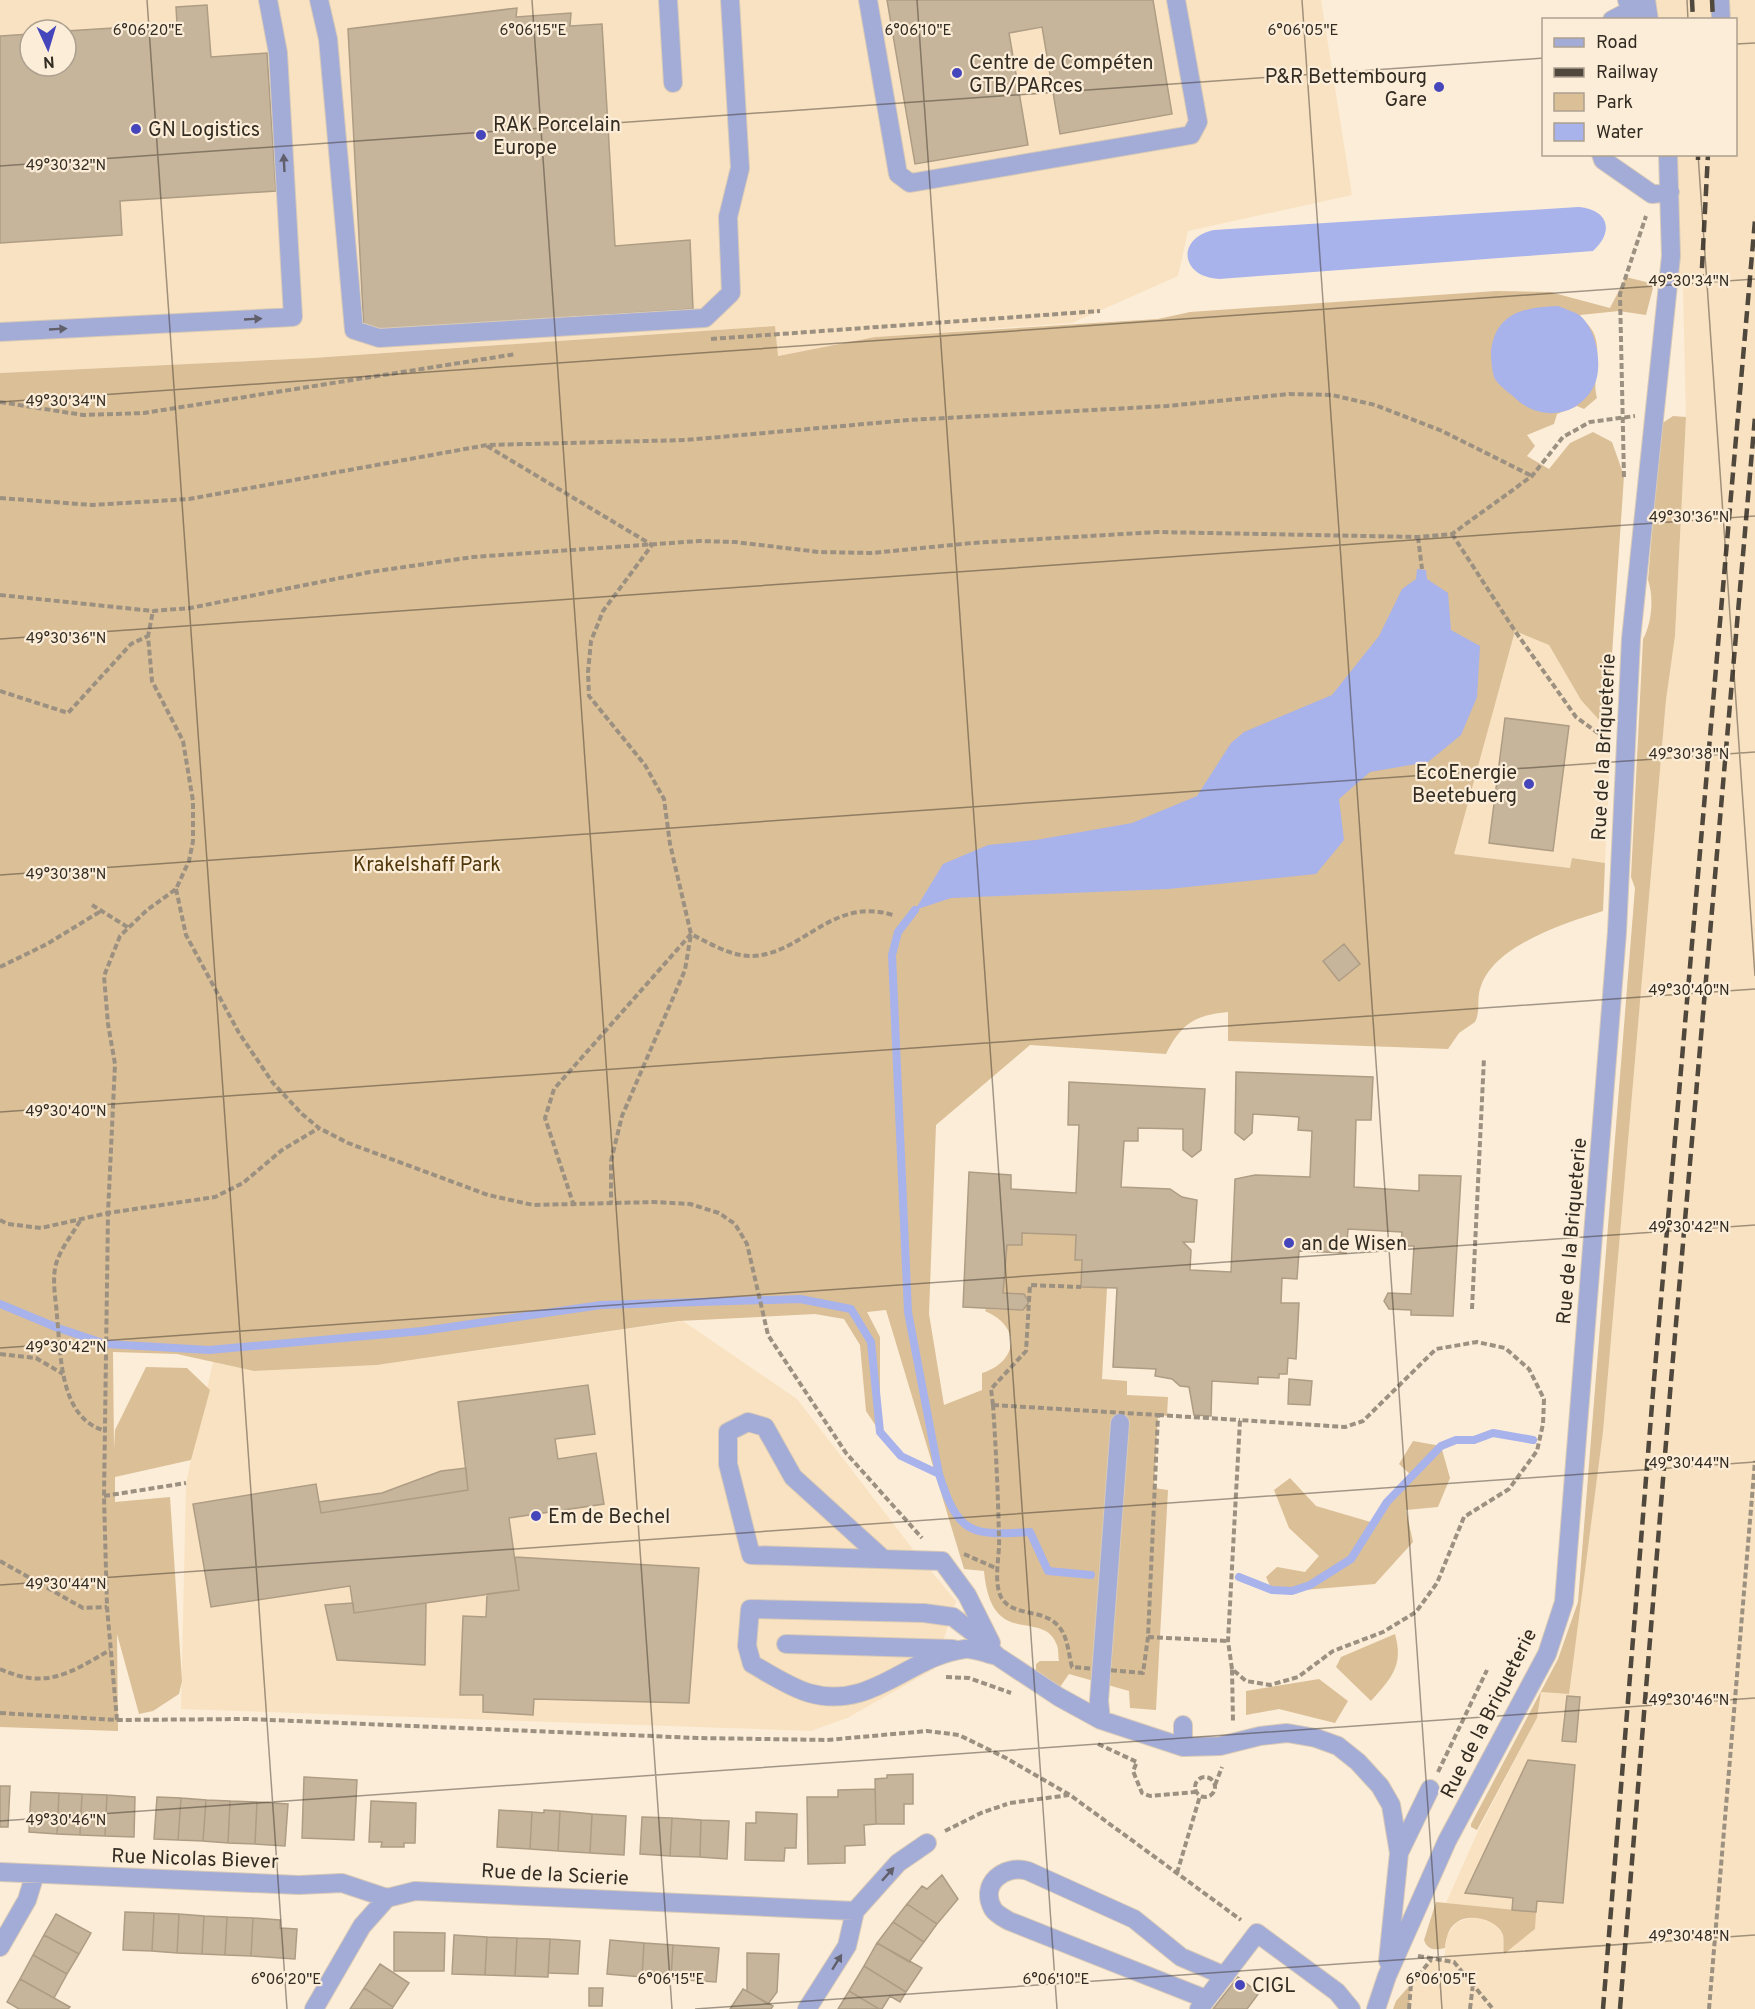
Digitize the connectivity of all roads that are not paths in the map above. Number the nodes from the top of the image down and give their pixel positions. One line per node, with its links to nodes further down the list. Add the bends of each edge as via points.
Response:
1 (268, 0): 18 (street, one-way to 1, via 293,317 278,53)
2 (319, 0): 4 (street, via 328,39 354,330 379,338 705,318 731,292 728,217 740,168)
3 (668, 0): 12 (street)
4 (730, 0)
5 (868, 0): 6 (street, via 898,174 910,183 1191,135 1198,122)
6 (1176, 0)
7 (1720, 0): 11 (street)
8 (1635, 7): 9 (street); 10 (street)
9 (1616, 18)
10 (1647, 18)
11 (1720, 18)
12 (673, 83)
13 (1602, 156): 16 (street)
14 (1621, 156): 16 (street)
15 (1668, 156): 17 (street, Rue de la Briqueterie)
16 (1624, 173): 17 (street, via 1652,194)
17 (1670, 192): 36 (street, Rue de la Briqueterie, via 1671,256 1631,639 1616,740 1617,932 1564,1602 1547,1654 1447,1841)
18 (0, 332)
19 (1120, 1423): 24 (street, via 1101,1671)
20 (881, 1557): 20 (street, via 751,1555 728,1464 728,1432 747,1422 765,1427 793,1477); 23 (street, via 942,1561 967,1595)
21 (786, 1644): 22 (street)
22 (966, 1649): 23 (street); 23 (street, via 921,1664 875,1689 841,1697 809,1693 752,1664 747,1646 750,1609 953,1617)
23 (997, 1656): 24 (street)
24 (1101, 1720): 26 (street)
25 (1183, 1725): 26 (street)
26 (1183, 1747): 29 (street, via 1220,1746 1287,1733 1338,1746 1380,1786 1391,1805)
27 (1430, 1789): 29 (street)
28 (927, 1843): 33 (street, one-way to 28, via 898,1863)
29 (1399, 1853): 36 (street)
30 (0, 1872): 31 (street, Rue Nicolas Biever)
31 (35, 1874): 32 (street, Rue Nicolas Biever, via 299,1885 342,1883); 34 (street, via 27,1900)
32 (387, 1898): 33 (street, Rue de la Scierie, via 415,1890); 38 (street, via 362,1926)
33 (855, 1911): 39 (street, one-way to 33, via 847,1946)
34 (0, 1947)
35 (1225, 1976): 37 (street); 37 (street, via 1181,1957 1134,1919 1028,1871 1017,1868 1002,1872 993,1880 988,1894 994,1911 1009,1921); 40 (street, via 1257,1933 1337,1992)
36 (1387, 1976): 41 (street, Rue de la Briqueterie)
37 (1203, 2004)
38 (314, 2009)
39 (807, 2009)
40 (1351, 2009)
41 (1376, 2009)

